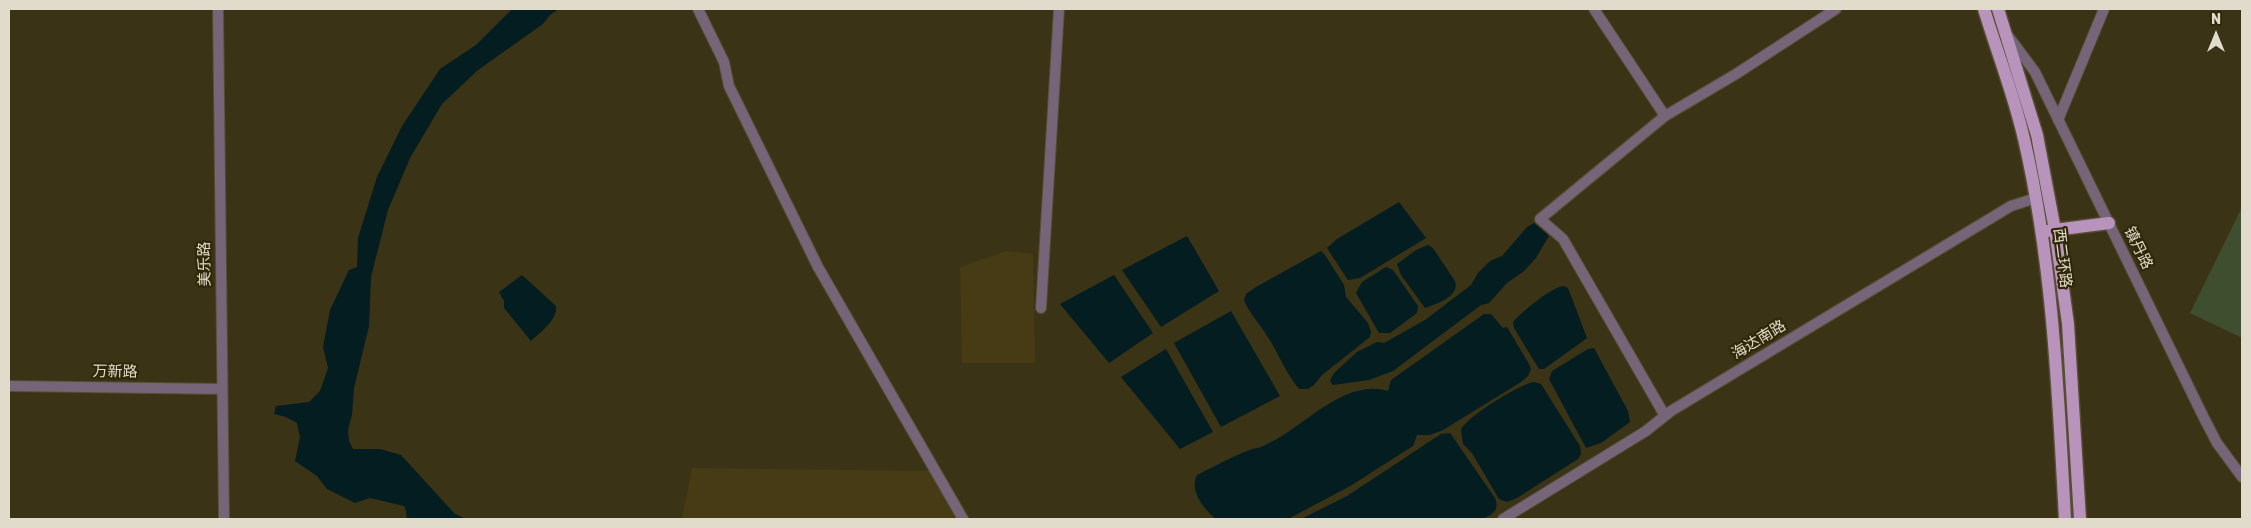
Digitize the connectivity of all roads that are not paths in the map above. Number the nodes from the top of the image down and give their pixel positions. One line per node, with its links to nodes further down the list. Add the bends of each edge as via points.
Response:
1 (218, 9): 19 (street, 美乐路)
2 (698, 9): 23 (street, via 724,62 728,86 818,267)
3 (1059, 9): 17 (street)
4 (1594, 9): 11 (street)
5 (1836, 9): 11 (street)
6 (1984, 9): 10 (main road, 西二环路)
7 (1998, 9): 9 (main road, 西二环路)
8 (2104, 9): 12 (street)
9 (2005, 32): 10 (main road); 12 (street, 镇丹路, via 2035,72); 15 (main road, 西二环路, via 2037,135)
10 (1992, 36): 13 (main road, 西二环路, via 2020,124)
11 (1665, 116): 20 (street, via 1540,218 1563,239)
12 (2058, 120): 14 (street, 镇丹路)
13 (2036, 198): 16 (main road, 西二环路); 20 (street, 海达南路, via 2011,206)
14 (2109, 222): 15 (main road); 21 (street, 镇丹路, via 2206,423)
15 (2055, 230): 16 (main road); 26 (main road, 西二环路, via 2068,324)
16 (2042, 232): 25 (main road, 西二环路, via 2054,326)
17 (1041, 308)
18 (9, 386): 19 (street, 万新路)
19 (222, 388): 22 (street, 美乐路)
20 (1665, 416): 24 (street, 海达南路)
21 (2242, 477)
22 (224, 519)
23 (963, 519)
24 (1503, 519)
25 (2065, 519)
26 (2080, 519)

